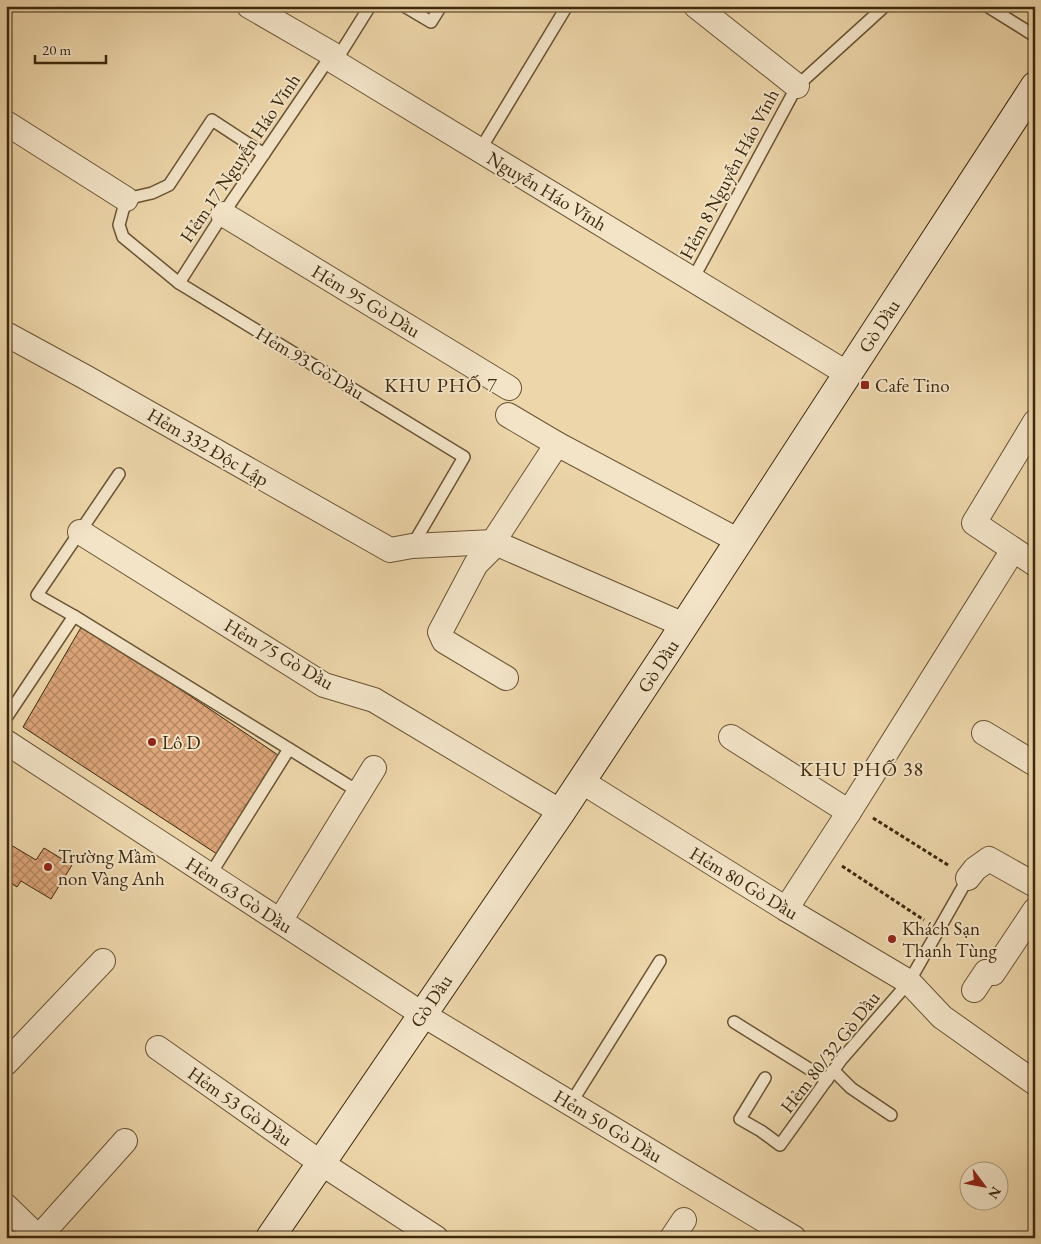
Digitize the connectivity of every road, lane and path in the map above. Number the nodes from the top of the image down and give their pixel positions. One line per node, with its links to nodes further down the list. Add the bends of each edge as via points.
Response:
1 (250, 6): 10 (street, Nguyễn Háo Vĩnh)
2 (370, 6): 10 (lane, Hẻm 17 Nguyễn Háo Vĩnh)
3 (404, 6): 4 (lane, via 431,22)
4 (441, 6)
5 (567, 6): 14 (lane)
6 (885, 6): 11 (lane, Hẻm 8 Nguyễn Háo Vĩnh)
7 (987, 6): 9 (lane)
8 (700, 8): 11 (street)
9 (1035, 36)
10 (334, 58): 14 (street, Nguyễn Háo Vĩnh); 15 (lane, Hẻm 17 Nguyễn Háo Vĩnh)
11 (797, 86): 18 (lane, Hẻm 8 Nguyễn Háo Vĩnh)
12 (1035, 86): 21 (street, Gò Dầu)
13 (6, 124): 16 (street)
14 (480, 150): 18 (street, Nguyễn Háo Vĩnh)
15 (264, 154): 16 (lane, via 212,120 169,185); 17 (lane, Hẻm 17 Nguyễn Háo Vĩnh)
16 (126, 199): 19 (lane, via 119,225 123,237)
17 (222, 214): 19 (lane, Hẻm 17 Nguyễn Háo Vĩnh); 22 (street, Hẻm 95 Gò Dầu)
18 (693, 279): 21 (street, Nguyễn Háo Vĩnh)
19 (178, 283): 30 (lane, Hẻm 93 Gò Dầu, via 464,457)
20 (6, 334): 30 (street, Hẻm 332 Độc Lập, via 390,550)
21 (848, 374): 28 (street, Gò Dầu)
22 (509, 388)
23 (508, 415): 25 (street)
24 (1033, 430): 31 (street, via 974,523)
25 (557, 444): 28 (street); 29 (street)
26 (120, 474): 27 (lane)
27 (80, 532): 33 (lane, via 37,595); 46 (street, Hẻm 75 Gò Dầu, via 324,685 374,700)
28 (739, 541): 34 (street, Gò Dầu)
29 (495, 543): 30 (street); 34 (street); 35 (street, via 476,564 440,632 444,641)
30 (412, 546)
31 (1012, 550): 32 (street); 45 (street)
32 (1035, 564)
33 (74, 616): 36 (lane); 40 (lane)
34 (684, 625): 43 (street, Gò Dầu)
35 (506, 678)
36 (6, 718)
37 (984, 732): 41 (street)
38 (731, 737): 45 (street)
39 (6, 742): 48 (street, Hẻm 63 Gò Dầu)
40 (289, 749): 44 (lane); 48 (lane)
41 (1035, 764)
42 (374, 768): 44 (street)
43 (581, 781): 46 (street, Gò Dầu); 51 (street, Hẻm 80 Gò Dầu)
44 (359, 792): 53 (street)
45 (851, 809): 47 (street); 49 (path)
46 (561, 812): 59 (street, Gò Dầu)
47 (822, 854): 51 (street); 54 (path)
48 (210, 875): 53 (street, Hẻm 63 Gò Dầu)
49 (968, 878): 50 (street, via 989,859); 54 (lane, Hẻm 80/32 Gò Dầu)
50 (1035, 885)
51 (786, 909): 57 (street, Hẻm 80 Gò Dầu)
52 (1035, 910): 58 (street, via 993,972 986,972)
53 (280, 921): 59 (street, Hẻm 63 Gò Dầu)
54 (940, 930): 57 (lane, Hẻm 80/32 Gò Dầu)
55 (103, 960): 62 (street)
56 (660, 961): 66 (lane)
57 (909, 982): 63 (lane, Hẻm 80/32 Gò Dầu); 65 (street, Hẻm 80 Gò Dầu, via 942,1017)
58 (974, 990)
59 (422, 1014): 66 (street, Hẻm 50 Gò Dầu); 69 (street, Gò Dầu)
60 (734, 1022): 63 (lane)
61 (158, 1048): 69 (street, Hẻm 53 Gò Dầu)
62 (6, 1063)
63 (831, 1076): 64 (lane, Hẻm 80/32 Gò Dầu, via 780,1145 740,1119); 67 (lane)
64 (765, 1078)
65 (1035, 1083)
66 (570, 1103): 74 (street, Hẻm 50 Gò Dầu)
67 (891, 1115)
68 (126, 1141): 71 (street)
69 (321, 1163): 72 (street, Gò Dầu); 73 (street, Hẻm 53 Gò Dầu)
70 (6, 1206): 71 (street)
71 (39, 1238)
72 (270, 1238)
73 (436, 1238)
74 (794, 1238)

